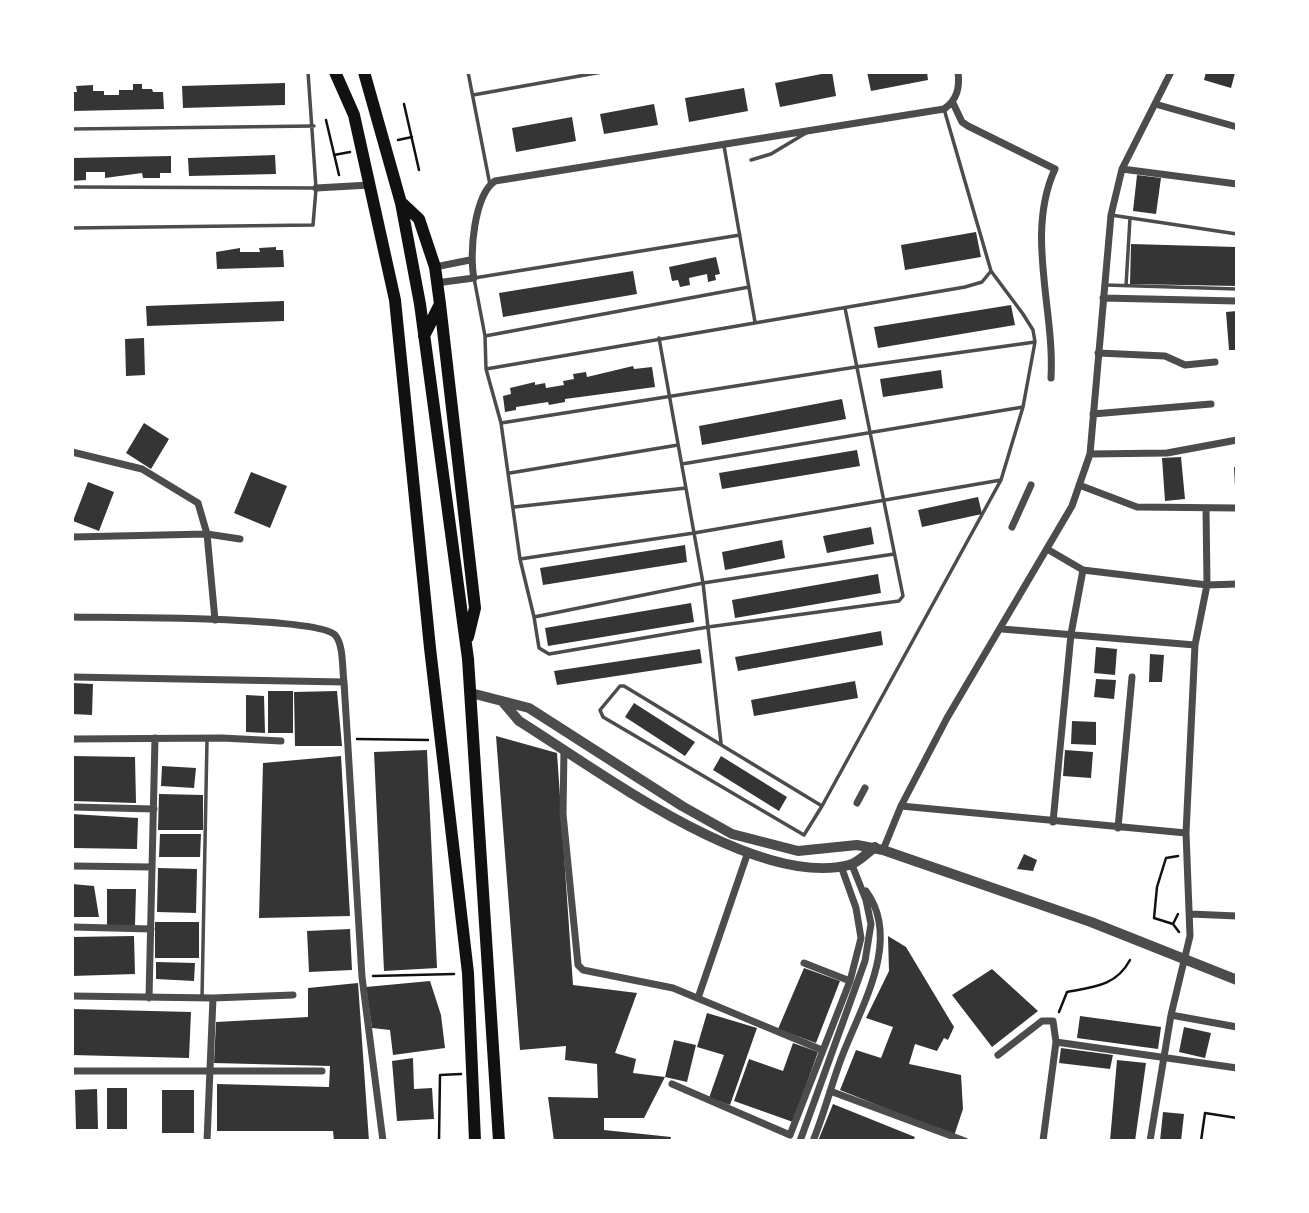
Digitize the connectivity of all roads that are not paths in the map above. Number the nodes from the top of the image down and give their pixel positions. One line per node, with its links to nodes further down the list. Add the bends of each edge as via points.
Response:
1 (308, 72): 12 (lane)
2 (335, 72): 20 (highway, via 354,115)
3 (365, 72): 24 (highway)
4 (468, 72): 8 (lane)
5 (602, 72): 8 (lane)
6 (958, 72): 9 (street, via 960,83)
7 (1171, 72): 10 (street)
8 (473, 95): 21 (lane)
9 (953, 103): 11 (street); 52 (street, via 968,126 1055,170 1041,229)
10 (1155, 104): 13 (street); 18 (street)
11 (944, 109): 15 (street); 32 (lane)
12 (314, 126): 14 (lane); 23 (lane)
13 (1237, 127)
14 (72, 129)
15 (813, 129): 16 (street); 17 (lane, via 771,154)
16 (724, 146): 21 (street); 29 (lane)
17 (751, 160)
18 (1122, 169): 19 (street); 25 (street)
19 (1237, 184)
20 (370, 185): 23 (street); 147 (highway, via 395,300 468,973)
21 (489, 185): 30 (street)
22 (72, 187): 23 (lane)
23 (316, 188): 27 (lane, via 313,225)
24 (401, 203): 31 (highway, via 419,219); 45 (highway)
25 (1111, 215): 26 (lane); 35 (street)
26 (1130, 218): 28 (lane); 36 (lane)
27 (72, 228)
28 (1237, 234)
29 (740, 235): 33 (lane); 37 (lane)
30 (470, 260): 31 (street); 33 (street)
31 (435, 267): 34 (highway)
32 (991, 271): 42 (lane, via 982,282 965,287); 47 (lane, via 1033,330)
33 (474, 278): 34 (street); 44 (lane)
34 (436, 283): 41 (highway)
35 (1104, 285): 36 (lane); 39 (street)
36 (1126, 286): 38 (lane)
37 (749, 287): 43 (lane); 44 (lane)
38 (1237, 289)
39 (1103, 298): 40 (street); 48 (street)
40 (1237, 301)
41 (440, 304): 45 (highway); 91 (highway, via 475,608)
42 (845, 308): 43 (lane); 50 (lane)
43 (755, 323): 46 (lane)
44 (485, 336): 51 (lane)
45 (424, 337): 91 (highway)
46 (659, 338): 51 (lane); 53 (lane)
47 (1035, 342): 50 (lane); 55 (lane)
48 (1098, 353): 49 (street, via 1165,356 1185,365); 56 (street)
49 (1215, 362)
50 (856, 367): 53 (lane); 58 (lane)
51 (486, 369): 57 (lane)
52 (1051, 379)
53 (670, 397): 57 (lane); 60 (lane)
54 (1211, 404): 56 (street)
55 (1023, 407): 58 (lane); 65 (lane)
56 (1093, 414): 62 (street)
57 (501, 423): 64 (lane)
58 (868, 432): 63 (lane); 69 (lane)
59 (1237, 440): 62 (street, via 1167,453)
60 (678, 445): 63 (lane); 64 (lane)
61 (72, 452): 75 (street, via 142,469 198,503)
62 (1090, 454): 67 (street)
63 (682, 464): 68 (lane)
64 (510, 473): 70 (lane)
65 (1001, 480): 69 (lane); 106 (lane)
66 (1031, 485): 73 (street)
67 (1079, 485): 71 (street, via 1138,506); 78 (street)
68 (686, 488): 70 (lane); 74 (lane)
69 (883, 502): 74 (lane); 79 (lane)
70 (514, 507): 80 (lane)
71 (1206, 508): 72 (street); 84 (street)
72 (1237, 508)
73 (1012, 527)
74 (694, 533): 80 (lane); 82 (lane)
75 (207, 534): 76 (street); 77 (street); 87 (street)
76 (72, 537)
77 (240, 539)
78 (1047, 549): 81 (street); 89 (street)
79 (894, 554): 82 (lane); 88 (lane, via 903,596 897,602)
80 (520, 559): 86 (lane)
81 (1083, 570): 84 (street); 90 (street)
82 (703, 583): 86 (lane); 88 (lane)
83 (1237, 584): 84 (street)
84 (1206, 585): 92 (street)
85 (72, 617): 87 (street)
86 (534, 617): 88 (lane, via 539,648 549,654)
87 (215, 620): 95 (street, via 326,629 339,643)
88 (708, 627): 102 (lane)
89 (1002, 629): 90 (street); 107 (street, via 947,718)
90 (1071, 634): 92 (street); 110 (street)
91 (466, 645): 96 (highway)
92 (1195, 645): 112 (street)
93 (72, 677): 95 (street)
94 (1132, 677): 111 (street)
95 (344, 682): 146 (street, via 362,977)
96 (471, 693): 97 (street); 148 (highway)
97 (502, 701): 103 (street, via 519,721); 113 (street, via 529,708 732,834 798,851 856,845)
98 (155, 738): 99 (street); 100 (street); 109 (street)
99 (207, 738): 101 (street); 130 (lane)
100 (72, 739)
101 (281, 741)
102 (721, 743): 106 (lane); 106 (lane, via 622,686 600,710 603,718 804,835)
103 (564, 749): 114 (street); 132 (street, via 563,814 578,965)
104 (865, 788): 105 (street)
105 (857, 803)
106 (822, 806)
107 (901, 806): 110 (street); 113 (street)
108 (72, 807): 109 (street)
109 (153, 809): 117 (street)
110 (1053, 822): 111 (street)
111 (1118, 828): 112 (street)
112 (1186, 833): 119 (street)
113 (879, 848): 115 (street); 123 (street)
114 (747, 855): 115 (street, via 797,867); 132 (street)
115 (847, 865): 118 (street); 126 (street, via 860,923)
116 (72, 866): 117 (street)
117 (152, 867): 122 (street)
118 (860, 882): 144 (street, via 875,903 879,954); 149 (street, via 871,924 865,961)
119 (1190, 914): 120 (street); 123 (street)
120 (1237, 916)
121 (72, 927): 122 (street)
122 (151, 929): 129 (street)
123 (1185, 959): 125 (street); 133 (street)
124 (804, 963): 126 (street)
125 (1237, 980)
126 (850, 981): 136 (street)
127 (293, 995): 131 (street)
128 (72, 996): 129 (street)
129 (149, 998): 130 (street)
130 (202, 998): 131 (street)
131 (213, 998): 140 (street)
132 (698, 998): 136 (street)
133 (1171, 1015): 134 (street); 138 (street)
134 (1237, 1027)
135 (1056, 1042): 137 (street, via 1050,1019 1041,1021); 138 (street); 152 (street)
136 (822, 1050): 143 (street, via 790,1135)
137 (998, 1055)
138 (1164, 1058): 139 (street); 153 (street)
139 (1237, 1068)
140 (210, 1070): 141 (street); 142 (street); 145 (street)
141 (72, 1071)
142 (322, 1071)
143 (672, 1084)
144 (830, 1091): 150 (street); 151 (street)
145 (207, 1141)
146 (383, 1141)
147 (475, 1141)
148 (499, 1141)
149 (800, 1141)
150 (813, 1141)
151 (965, 1141)
152 (1042, 1141)
153 (1150, 1141)

